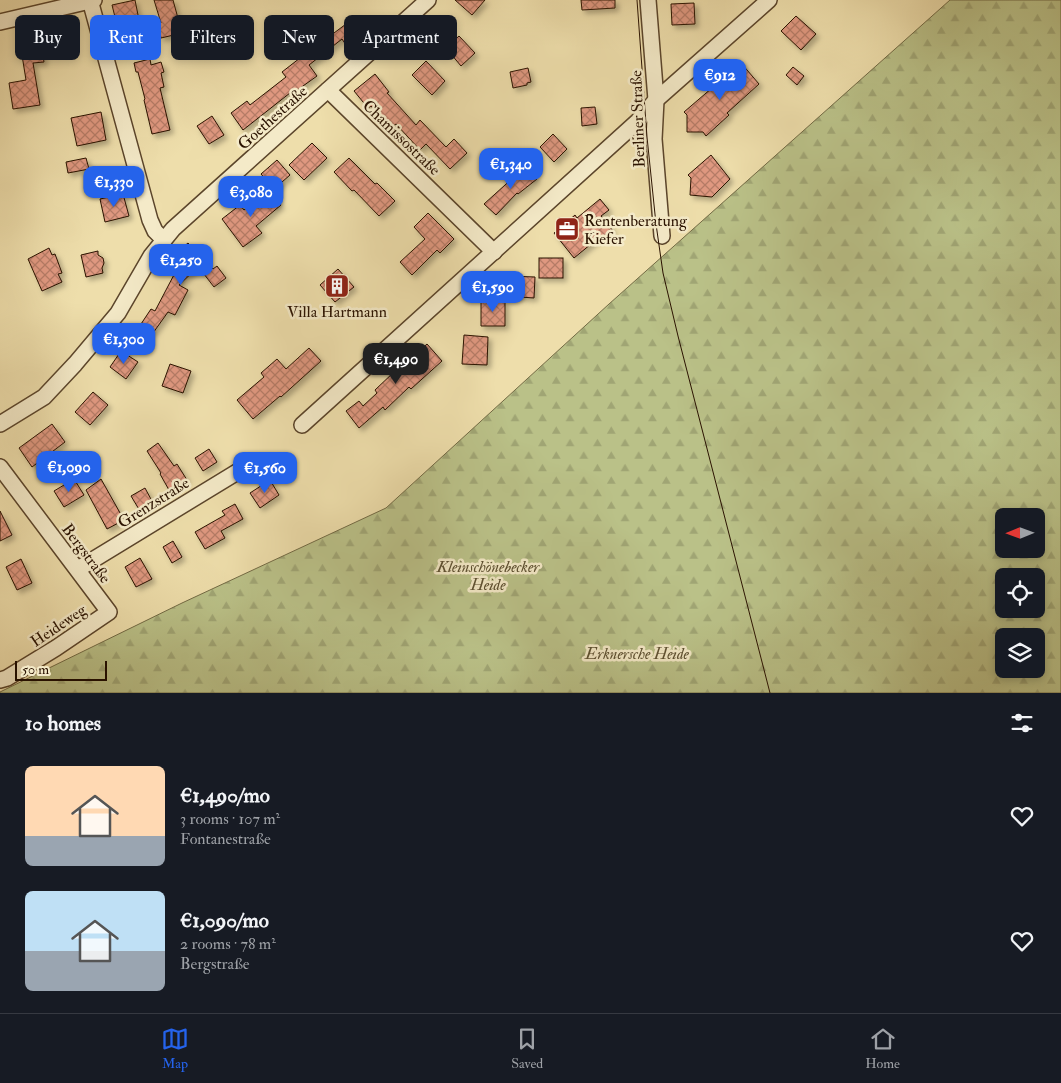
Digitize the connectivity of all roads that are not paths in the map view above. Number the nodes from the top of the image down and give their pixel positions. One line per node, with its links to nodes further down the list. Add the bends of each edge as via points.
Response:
1 (91, 0): 5 (street); 9 (street, via 150,220)
2 (428, 0): 6 (street, Goethestraße)
3 (648, 0): 7 (street, Berliner Straße)
4 (769, 0): 7 (street)
5 (0, 22)
6 (328, 90): 9 (street, Goethestraße); 10 (street, Chamissostraße)
7 (656, 100): 8 (street, Berliner Straße, via 654,139); 10 (street, via 638,121)
8 (662, 236)
9 (164, 240): 11 (street, Goethestraße, via 151,256 118,314 76,363 44,397)
10 (494, 252): 12 (street)
11 (0, 424)
12 (302, 425)
13 (247, 466): 15 (street, Grenzstraße)
14 (0, 467): 15 (street, Bergstraße)
15 (78, 569): 16 (street, Bergstraße)
16 (109, 612): 17 (street, Heideweg, via 8,678)
17 (0, 680)

